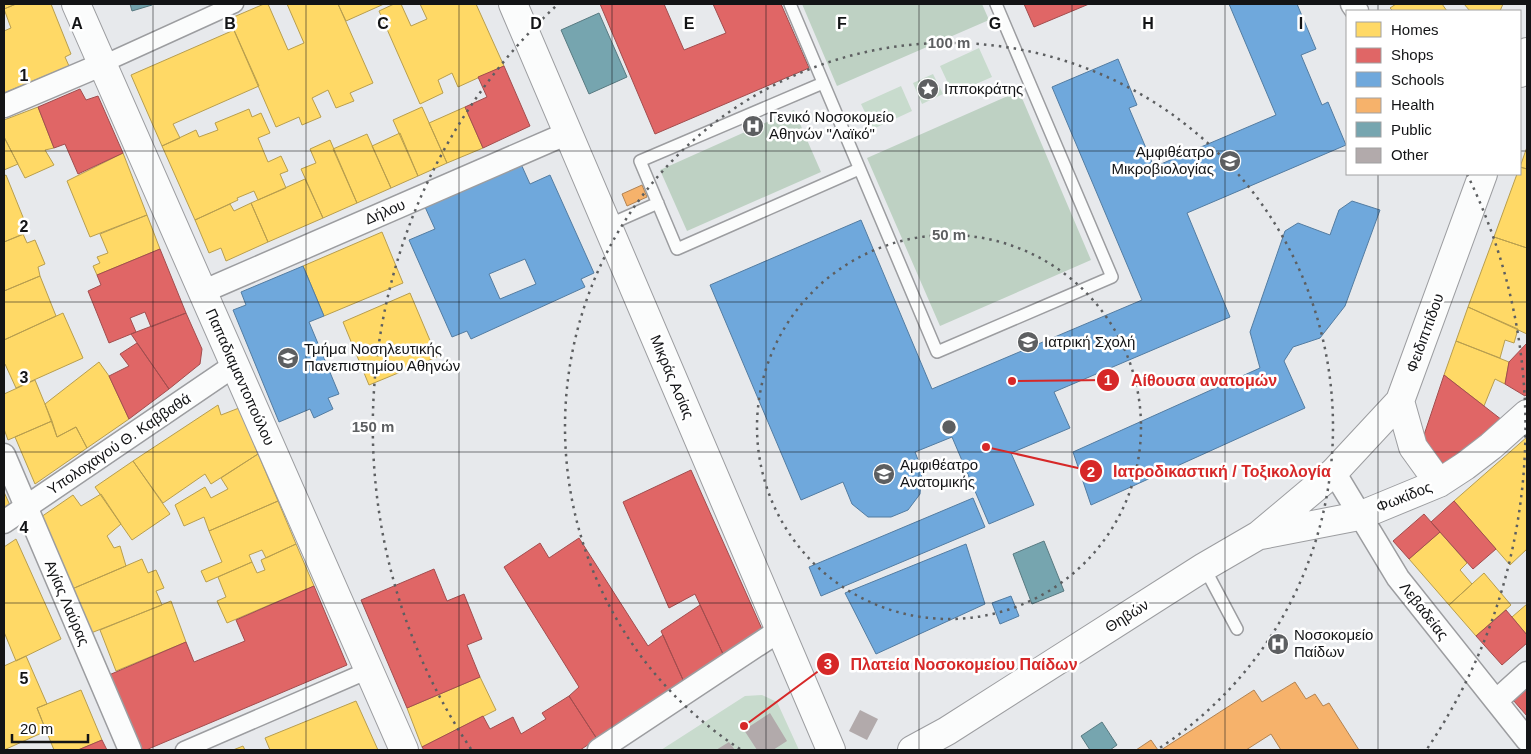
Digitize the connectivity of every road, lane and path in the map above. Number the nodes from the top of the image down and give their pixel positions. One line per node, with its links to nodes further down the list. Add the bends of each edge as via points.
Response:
1 (76, 4): 7 (street, Παπαδιαμαντοπούλου)
2 (235, 4): 7 (street)
3 (513, 4): 11 (street, Μικράς Ασίας)
4 (790, 4): 9 (lane)
5 (996, 4): 12 (lane, via 1112,277 936,352)
6 (1527, 52): 8 (street)
7 (103, 64): 10 (street); 16 (street, Παπαδιαμαντοπούλου)
8 (1521, 70)
9 (823, 83): 12 (lane); 14 (lane, via 640,161)
10 (4, 106)
11 (568, 133): 15 (street, Μικράς Ασίας); 16 (street, Δήλου)
12 (859, 169): 14 (lane, via 677,249)
13 (1483, 175): 18 (street, Φειδιππίδου)
14 (658, 203): 15 (lane)
15 (608, 225): 29 (street, Μικράς Ασίας)
16 (202, 292): 17 (street, Παπαδιαμαντοπούλου)
17 (234, 365): 23 (street, Υπολοχαγού Θ. Καββαθά); 30 (street, Παπαδιαμαντοπούλου)
18 (1400, 401): 21 (street, Φειδιππίδου); 22 (street, via 1413,447)
19 (1527, 414): 22 (street, Φωκίδος, via 1466,466)
20 (4, 455): 23 (street, Αγίας Λαύρας)
21 (1334, 472): 24 (street, Λεβαδείας); 26 (street, Θηβών)
22 (1439, 483): 24 (street, Φωκίδος)
23 (26, 507): 25 (street, Υπολοχαγού Θ. Καββαθά); 34 (street, Αγίας Λαύρας)
24 (1359, 516): 26 (street, Φωκίδος); 32 (street, Λεβαδείας, via 1398,578)
25 (4, 522)
26 (1260, 535): 27 (street, Θηβών)
27 (1204, 567): 28 (lane); 39 (street, Θηβών)
28 (1237, 629)
29 (780, 630): 37 (street); 38 (street, Μικράς Ασίας)
30 (369, 670): 35 (street); 36 (street, Παπαδιαμαντοπούλου)
31 (1527, 673): 32 (street)
32 (1496, 701): 33 (street, Λεβαδείας)
33 (1527, 740)
34 (130, 750)
35 (184, 750)
36 (404, 750)
37 (599, 750)
38 (831, 750)
39 (912, 750)

